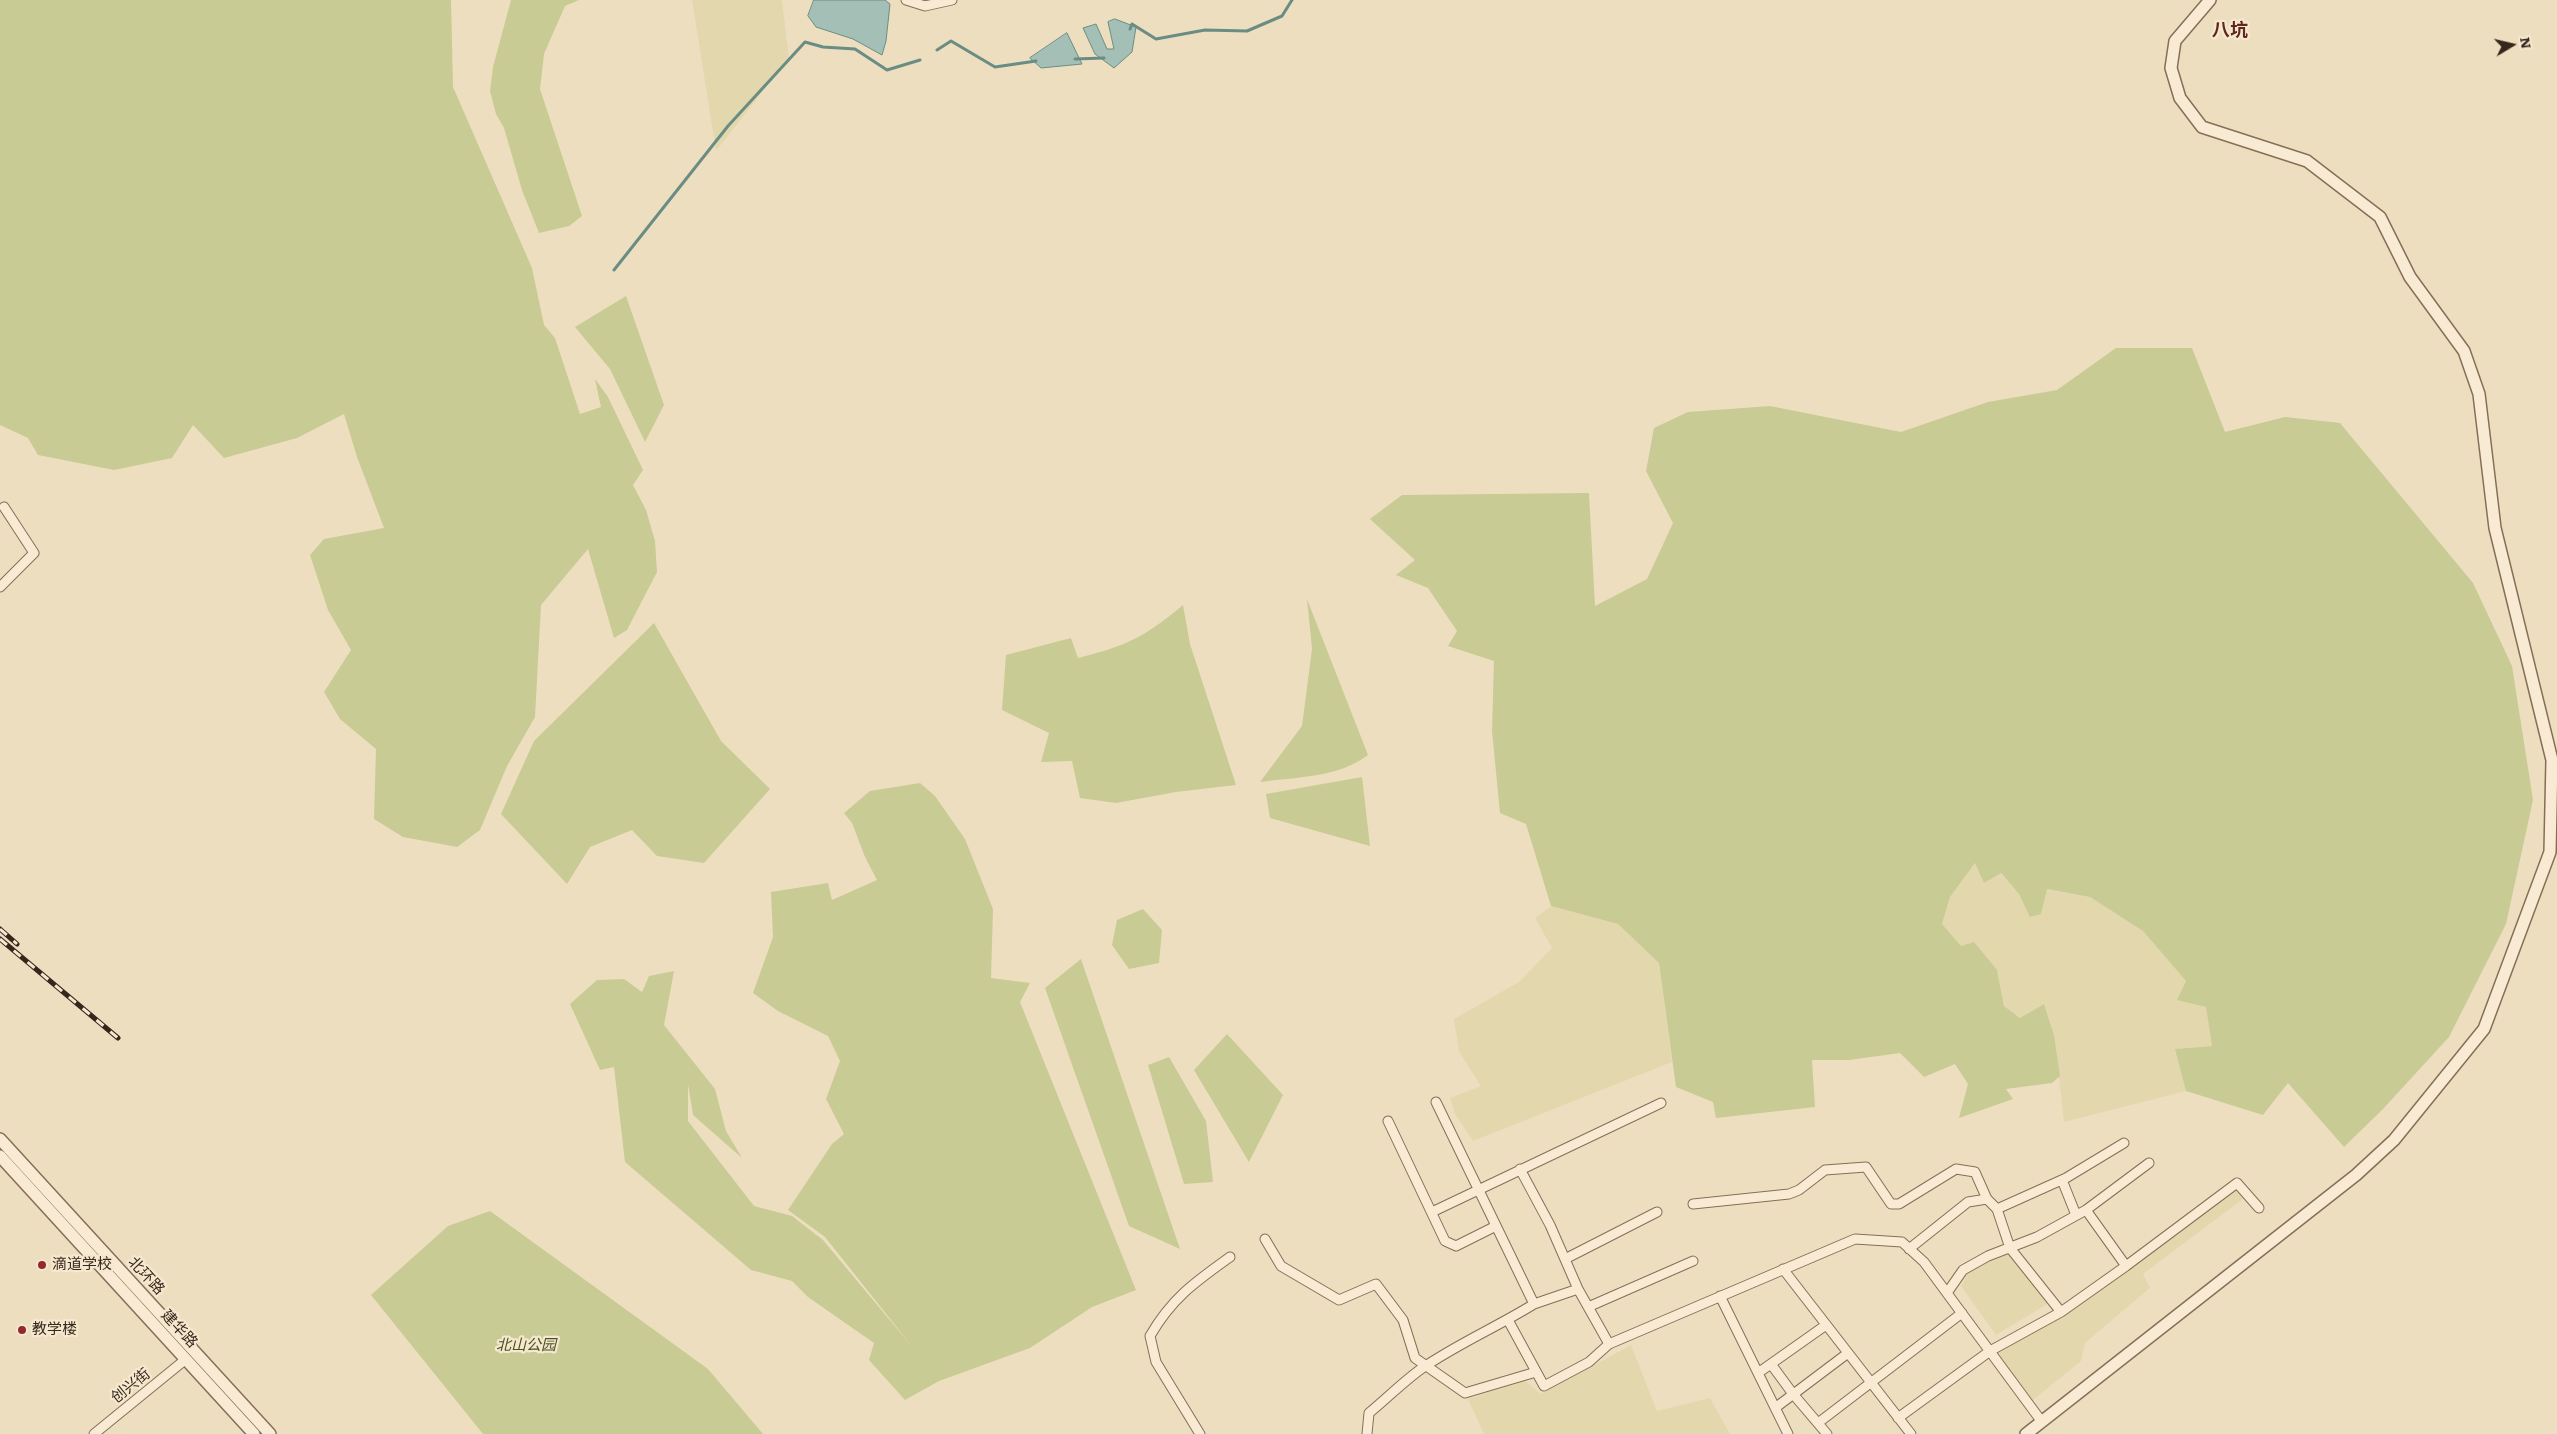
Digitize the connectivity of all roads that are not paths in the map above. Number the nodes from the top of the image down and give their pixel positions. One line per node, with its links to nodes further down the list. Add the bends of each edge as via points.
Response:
1 (906, 0): 2 (street, via 925,6)
2 (952, 0)
3 (2210, 0): 54 (street, via 2176,40 2171,68 2180,98 2202,127 2307,160 2380,216 2410,278 2464,351 2479,394 2495,528 2552,760 2550,852 2484,1029 2394,1140 2356,1175)
4 (4, 507): 5 (street, via 34,554)
5 (0, 587)
6 (1436, 1102): 15 (street)
7 (1661, 1103): 13 (street)
8 (1388, 1121): 21 (street)
9 (0, 1139): 58 (street, 北环路)
10 (2124, 1143): 14 (street)
11 (0, 1156): 45 (street, 建华路)
12 (2149, 1163): 20 (street)
13 (1520, 1168): 15 (street); 29 (street)
14 (2062, 1180): 19 (street); 23 (street)
15 (1478, 1188): 21 (street); 24 (street)
16 (1987, 1199): 17 (street, via 1975,1172 1956,1169 1899,1204 1891,1204 1866,1167 1825,1170 1789,1194); 19 (street); 26 (street, via 1968,1202)
17 (1693, 1204)
18 (2259, 1208): 31 (street, via 2237,1183)
19 (1997, 1209): 27 (street)
20 (2086, 1210): 23 (street); 31 (street)
21 (1432, 1212): 24 (street, via 1445,1241 1456,1246)
22 (1657, 1212): 29 (street)
23 (2076, 1215): 27 (street, via 2038,1237)
24 (1496, 1226): 36 (street)
25 (1265, 1239): 47 (street, via 1281,1266 1339,1300 1376,1284 1402,1320 1415,1358)
26 (1910, 1248): 32 (street, via 1902,1242 1855,1239); 34 (street)
27 (2010, 1248): 34 (street, via 1962,1270); 38 (street)
28 (1230, 1257): 59 (street, via 1170,1306 1150,1336 1156,1362)
29 (1565, 1260): 33 (street)
30 (1693, 1260): 37 (street)
31 (2126, 1266): 38 (street)
32 (1783, 1269): 35 (street); 41 (street)
33 (1578, 1289): 36 (street); 37 (street)
34 (1947, 1293): 39 (street)
35 (1720, 1296): 42 (street); 49 (street)
36 (1534, 1304): 40 (street)
37 (1588, 1307): 42 (street)
38 (2061, 1312): 43 (street)
39 (1962, 1313): 43 (street); 50 (street)
40 (1508, 1320): 47 (street); 48 (street)
41 (1826, 1325): 44 (street); 46 (street)
42 (1609, 1344): 48 (street, via 1589,1362 1544,1386)
43 (1990, 1351): 53 (street); 54 (street)
44 (1848, 1353): 50 (street); 51 (street)
45 (186, 1359): 56 (street, 创兴街); 57 (street, 建华路)
46 (1771, 1364): 49 (street); 51 (street)
47 (1425, 1366): 48 (street, via 1465,1393); 60 (street, via 1369,1413)
48 (1536, 1372)
49 (1758, 1373): 52 (street)
50 (1870, 1381): 53 (street); 55 (street)
51 (1793, 1394): 52 (street); 55 (street)
52 (1775, 1408): 61 (street)
53 (1898, 1418): 63 (street)
54 (2042, 1422): 64 (street)
55 (1818, 1423): 62 (street)
56 (94, 1434)
57 (254, 1434)
58 (270, 1434)
59 (1200, 1434)
60 (1367, 1434)
61 (1788, 1434)
62 (1827, 1434)
63 (1911, 1434)
64 (2026, 1434)

